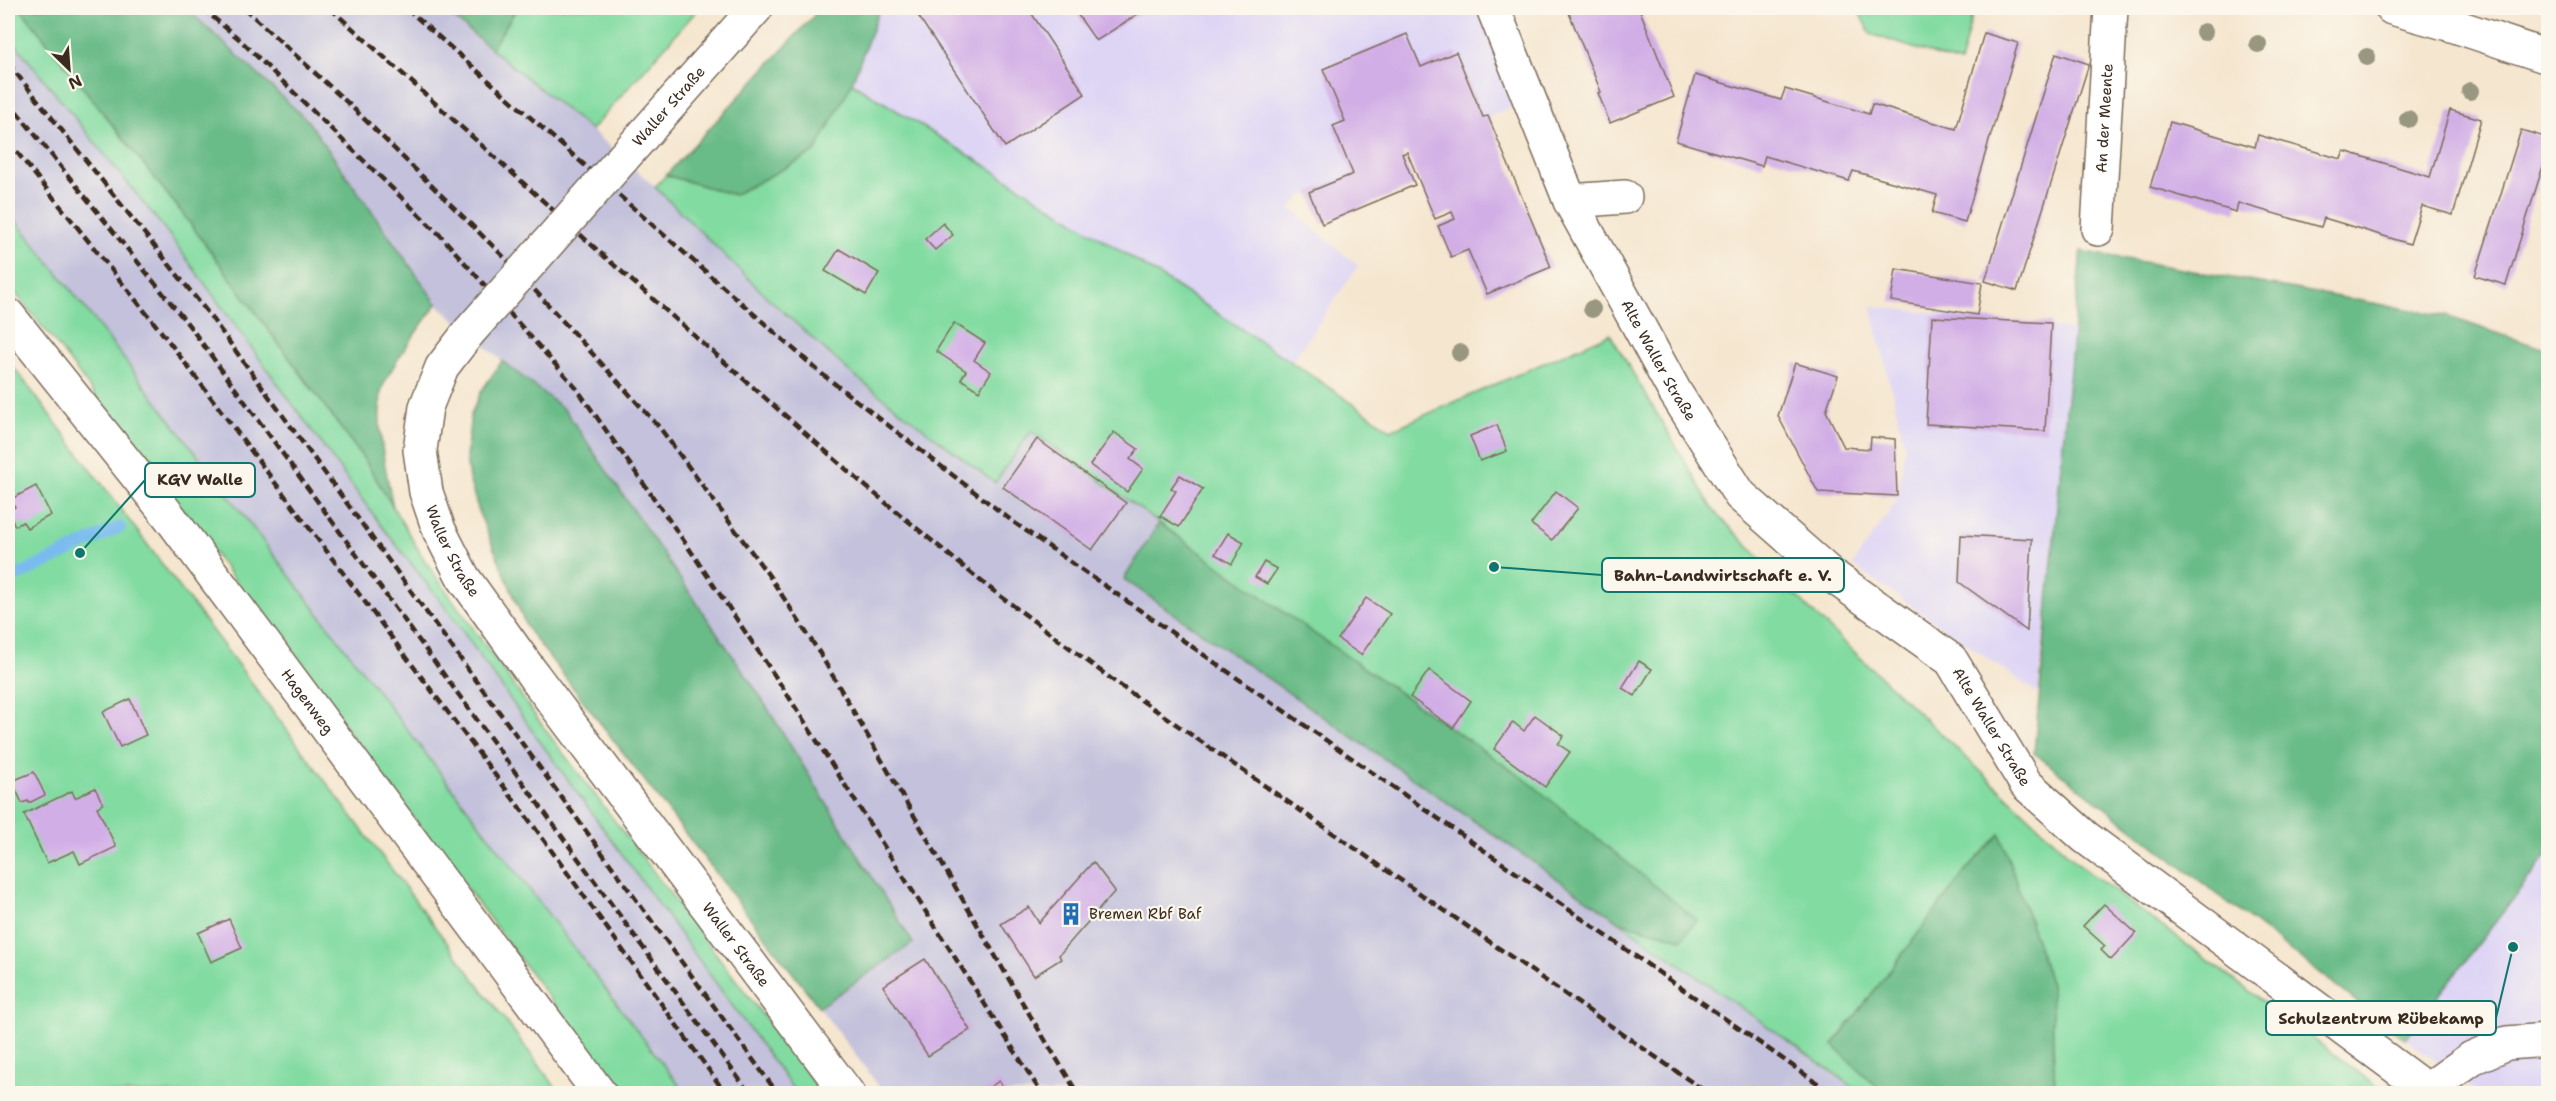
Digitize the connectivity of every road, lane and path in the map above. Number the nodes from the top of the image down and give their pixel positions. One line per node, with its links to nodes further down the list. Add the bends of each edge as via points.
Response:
1 (756, 8): 12 (street, Waller Straße, bridge, via 442,367 426,407 420,450 426,492 439,530 463,577)
2 (1493, 8): 7 (street, Alte Waller Straße)
3 (2111, 8): 8 (street, An der Meente)
4 (2392, 8): 5 (street)
5 (2548, 57)
6 (1625, 197): 7 (street)
7 (1570, 201): 10 (street, Alte Waller Straße, via 1675,392 1740,495 1830,574 1951,660 2026,784 2085,837 2427,1090 2472,1058 2507,1043)
8 (2098, 229)
9 (8, 315): 11 (street, Hagenweg, via 169,516)
10 (2548, 1040)
11 (600, 1094)
12 (848, 1094)

